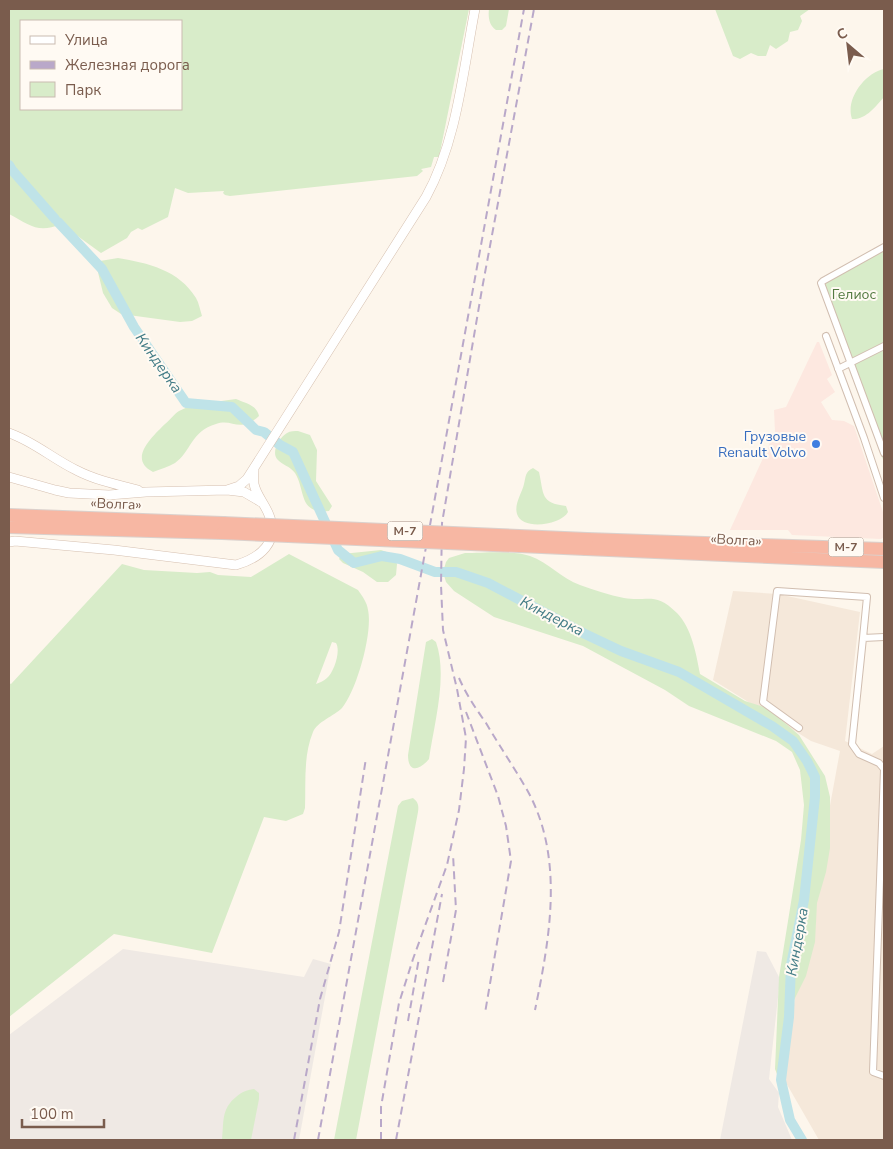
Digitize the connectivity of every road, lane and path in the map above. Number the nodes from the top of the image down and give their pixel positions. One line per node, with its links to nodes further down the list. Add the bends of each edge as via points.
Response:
1 (475, 9): 11 (street, via 452,129 436,180)
2 (884, 247): 5 (street, via 821,283)
3 (826, 336): 6 (street)
4 (884, 346): 5 (street)
5 (851, 363): 6 (street); 10 (street)
6 (838, 369): 15 (street)
7 (9, 433): 8 (street)
8 (25, 439): 9 (street); 14 (street, via 77,471)
9 (9, 440)
10 (884, 453)
11 (254, 468): 13 (street, via 244,482); 16 (street, via 254,482)
12 (12, 477): 14 (street, via 69,493 109,495)
13 (227, 490): 14 (street); 16 (street, via 244,492)
14 (146, 492)
15 (884, 498)
16 (264, 505): 22 (street, via 271,521 270,543 258,556 236,565 114,550)
17 (9, 511): 19 (street)
18 (9, 515): 19 (highway, «Волга» / М-7)
19 (30, 516): 21 (highway, «Волга» / М-7)
20 (9, 527): 21 (highway, «Волга» / М-7)
21 (222, 528): 23 (highway, М-7, bridge)
22 (9, 542)
23 (586, 544): 24 (highway, «Волга» / М-7); 25 (highway, «Волга» / М-7)
24 (884, 549)
25 (884, 562)
26 (884, 637): 27 (street)
27 (863, 638): 28 (street, via 867,597 777,591 763,702); 29 (street, via 852,744 859,754 879,763)
28 (799, 728)
29 (884, 770): 30 (street, via 873,1072)
30 (884, 1076)

